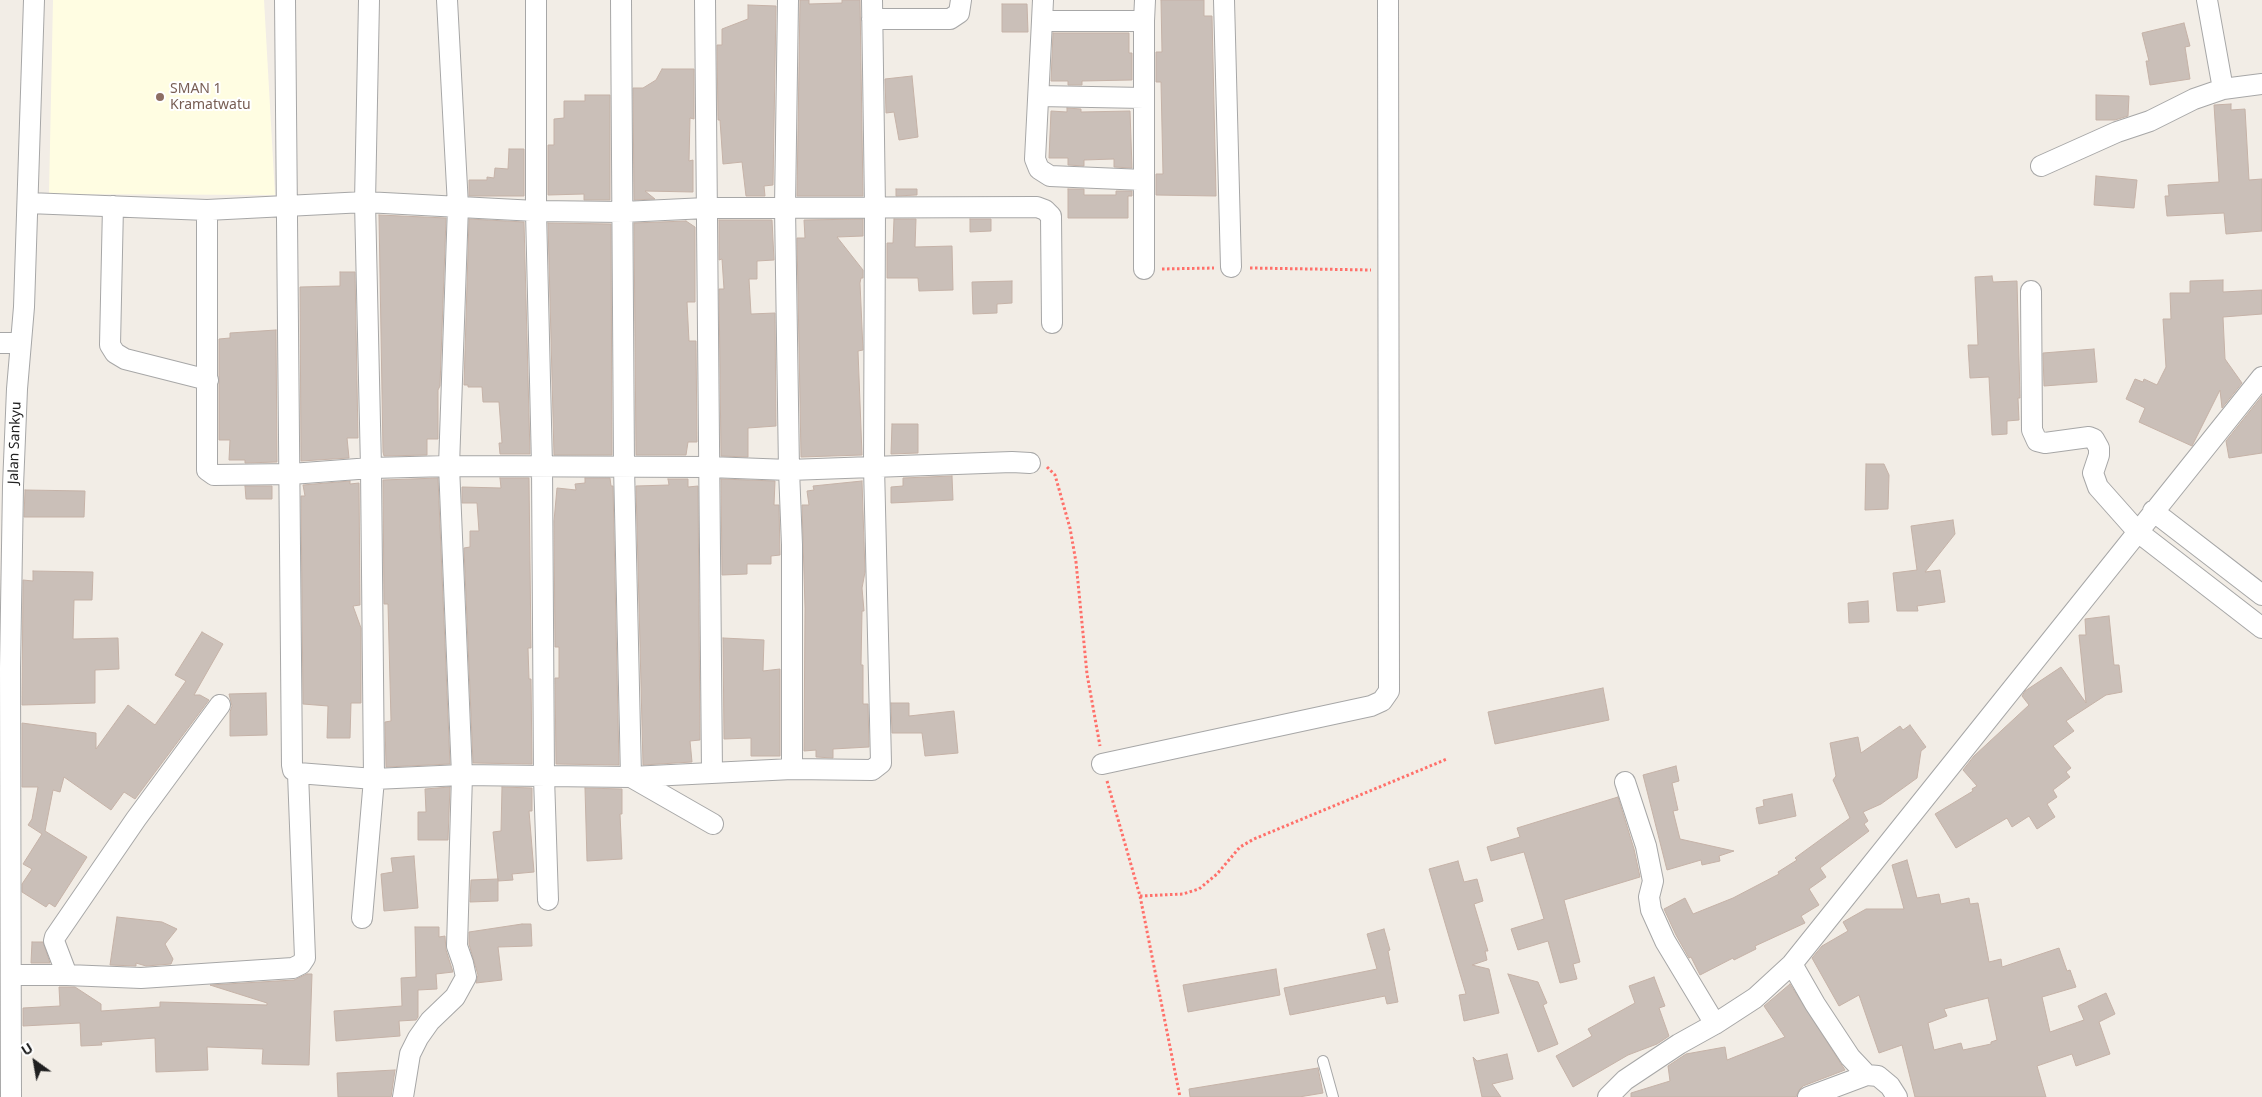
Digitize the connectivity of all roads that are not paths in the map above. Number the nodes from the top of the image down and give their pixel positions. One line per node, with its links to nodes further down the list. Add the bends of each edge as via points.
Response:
1 (34, 0): 25 (street, Jalan Sankyu)
2 (284, 0): 28 (street)
3 (369, 0): 24 (street)
4 (447, 0): 27 (street)
5 (536, 0): 33 (street)
6 (621, 0): 34 (street)
7 (705, 0): 31 (street)
8 (788, 0): 29 (street)
9 (961, 0): 15 (street, via 959,13 950,19)
10 (1043, 0): 16 (street)
11 (1145, 0): 17 (street)
12 (1224, 0): 35 (street)
13 (1388, 0): 58 (street, via 1389,691 1382,701 1370,706)
14 (2207, 0): 19 (street)
15 (872, 9): 30 (street)
16 (1042, 21): 17 (street); 20 (street)
17 (1144, 21): 21 (street)
18 (2262, 84): 19 (street)
19 (2223, 89): 22 (street)
20 (1039, 96): 21 (street); 23 (street, via 1035,160 1043,173 1050,176)
21 (1144, 98): 23 (street)
22 (2041, 166)
23 (1144, 180): 36 (street)
24 (365, 202): 27 (street); 28 (street); 50 (street)
25 (28, 203): 26 (street); 40 (street, Jalan Sankyu)
26 (113, 206): 32 (street); 42 (street, via 110,345 125,359)
27 (458, 206): 33 (street); 45 (street)
28 (287, 207): 32 (street); 52 (street)
29 (786, 207): 30 (street); 31 (street); 51 (street)
30 (875, 207): 38 (street, via 1037,206 1045,210 1051,216); 48 (street)
31 (706, 208): 34 (street); 49 (street)
32 (207, 210): 42 (street)
33 (536, 211): 34 (street); 46 (street)
34 (623, 212): 47 (street)
35 (1230, 267)
36 (1144, 269)
37 (2031, 291): 54 (street, via 2032,430 2037,441 2045,443 2094,439 2099,456 2093,473 2094,481)
38 (1052, 323)
39 (0, 343): 40 (street)
40 (21, 344): 43 (street, Jalan Sankyu)
41 (2262, 377): 53 (street)
42 (208, 380): 52 (street, via 207,470 214,475)
43 (8, 394): 71 (street, Jalan Sankyu, via 13,486 10,668)
44 (1030, 463): 48 (street)
45 (449, 466): 46 (street); 50 (street); 62 (street)
46 (542, 466): 47 (street); 63 (street)
47 (624, 466): 49 (street); 64 (street)
48 (874, 466): 51 (street); 59 (street, via 881,763 872,770)
49 (709, 467): 51 (street); 60 (street)
50 (370, 468): 52 (street); 65 (street)
51 (789, 470): 59 (street)
52 (291, 474): 61 (street, via 292,765)
53 (2153, 511): 54 (street); 55 (street)
54 (2138, 532): 56 (street); 70 (street)
55 (2262, 595)
56 (2262, 628)
57 (220, 705): 72 (street, via 55,937)
58 (1102, 764)
59 (792, 769): 60 (street)
60 (712, 772): 64 (street)
61 (298, 773): 65 (street); 72 (street, via 305,958 301,964 293,968 141,978)
62 (462, 774): 63 (street); 65 (street); 77 (street, via 457,946 466,977 455,997 418,1038 410,1054)
63 (544, 777): 64 (street); 68 (street)
64 (630, 777): 67 (street)
65 (374, 779): 69 (street)
66 (1625, 782): 73 (street, via 1646,846 1653,880 1649,897 1651,910 1665,941)
67 (713, 824)
68 (548, 900)
69 (362, 918)
70 (1792, 964): 73 (street, via 1755,998); 75 (street, via 1850,1057)
71 (12, 975): 72 (street); 76 (street, Jalan Sankyu)
72 (67, 975)
73 (1715, 1024): 79 (street, via 1625,1080)
74 (1323, 1061): 78 (lane)
75 (1868, 1075): 80 (street); 81 (street, via 1878,1076)
76 (11, 1097)
77 (403, 1097)
78 (1333, 1097)
79 (1608, 1097)
80 (1808, 1097)
81 (1897, 1097)

